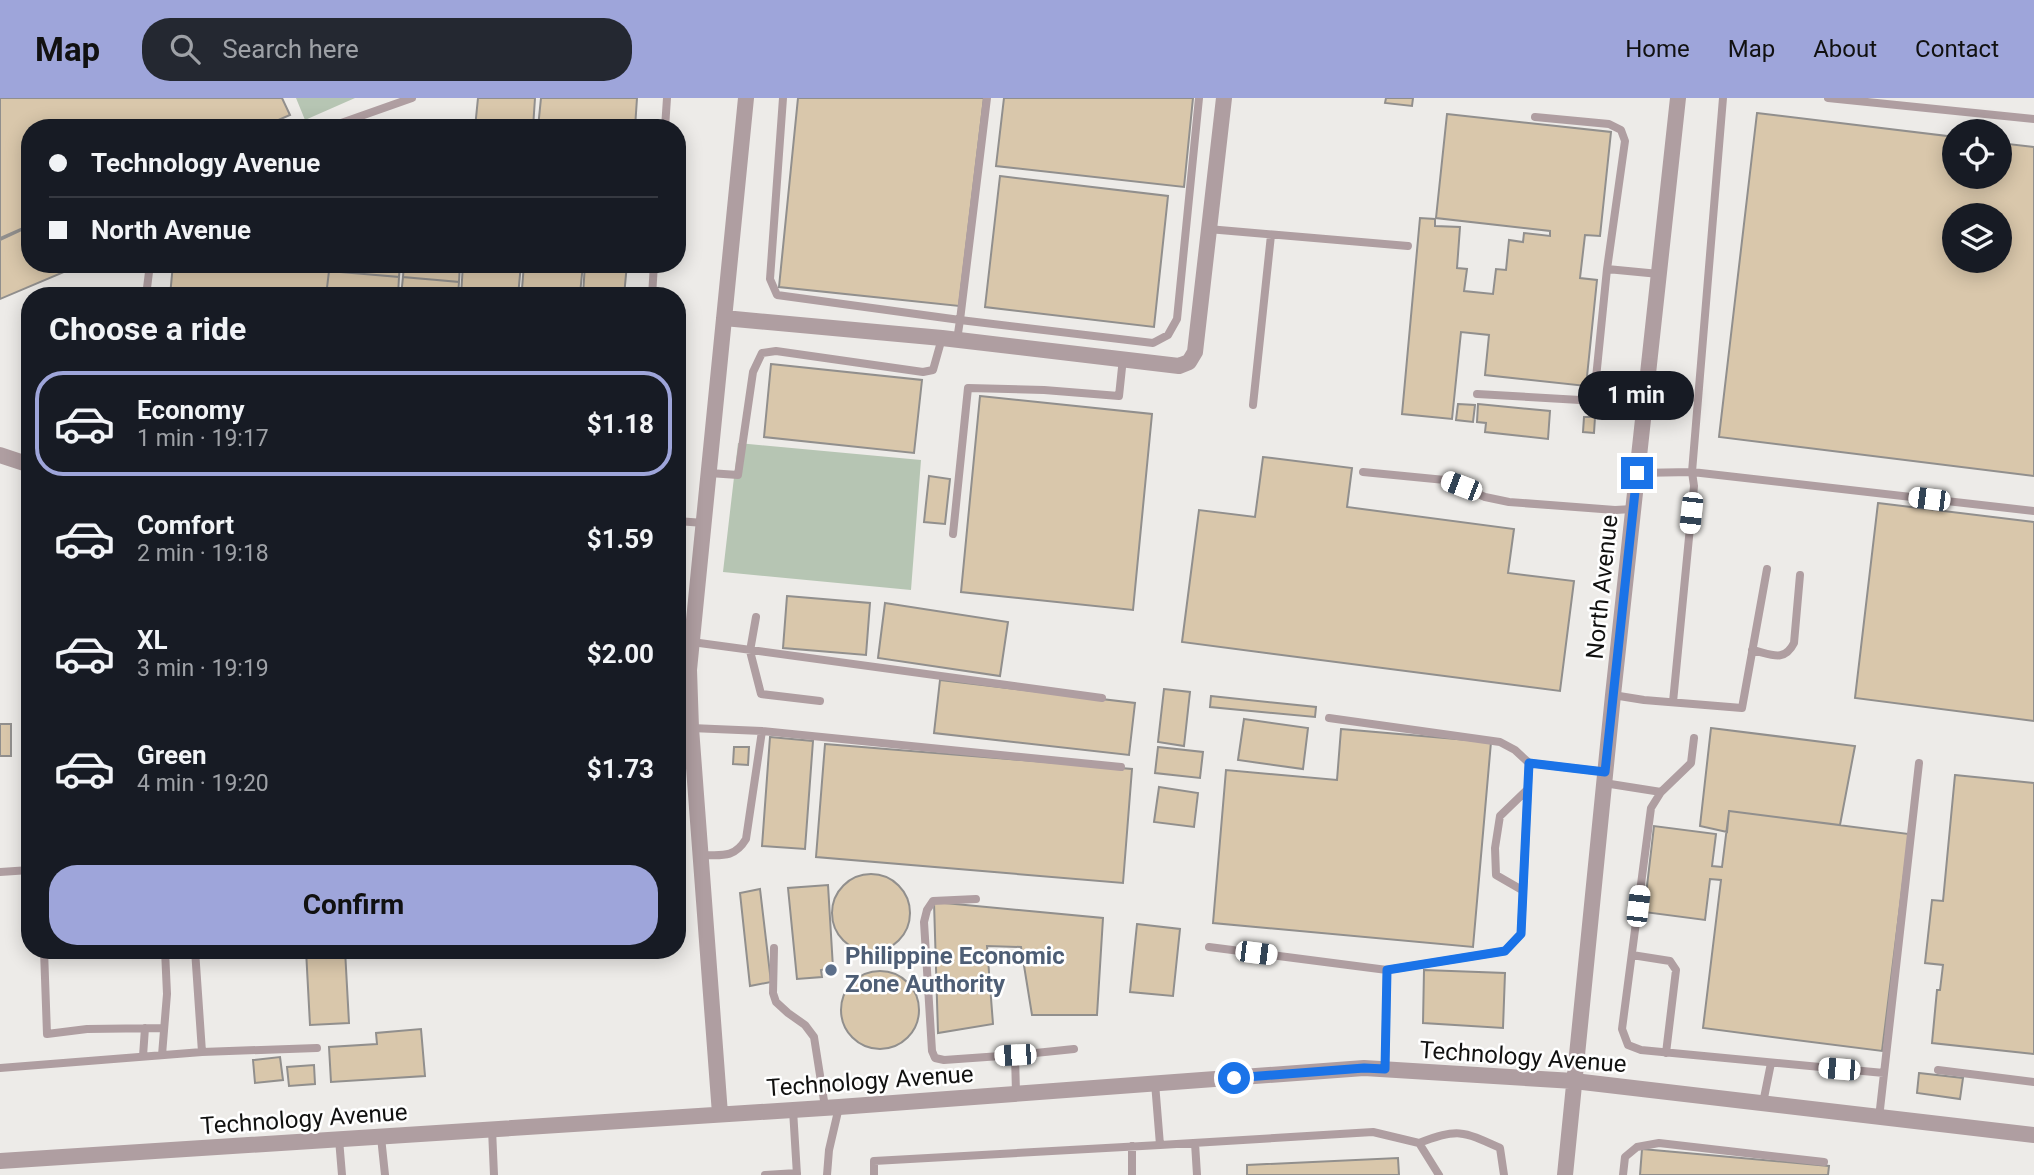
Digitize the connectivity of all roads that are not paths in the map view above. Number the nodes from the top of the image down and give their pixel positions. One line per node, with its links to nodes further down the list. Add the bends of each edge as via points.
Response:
1 (412, 98): 13 (lane)
2 (667, 98): 14 (lane)
3 (746, 98): 21 (street)
4 (783, 98): 22 (lane, via 770,279 777,296)
5 (987, 98): 22 (lane)
6 (1199, 98): 22 (lane, via 1177,319 1168,335 1153,343)
7 (1224, 98): 16 (street)
8 (1678, 98): 20 (street, North Avenue)
9 (1723, 98): 30 (lane)
10 (1828, 98): 11 (lane)
11 (1874, 100): 15 (lane)
12 (1535, 117): 19 (lane, via 1609,124 1621,130 1625,141)
13 (352, 119)
14 (666, 119)
15 (2034, 120)
16 (1208, 229): 17 (lane); 24 (street, via 1195,352 1189,362 1179,366)
17 (1271, 235): 18 (lane); 26 (lane)
18 (1408, 246)
19 (1607, 269): 20 (lane); 25 (lane, via 1597,378 1591,394 1580,400)
20 (1659, 274): 32 (street, North Avenue)
21 (724, 318): 23 (street); 31 (street)
22 (960, 320): 23 (lane)
23 (949, 339): 24 (street); 31 (lane, via 933,370 923,372 776,351 762,353 753,372 738,475)
24 (1124, 358): 37 (lane, via 1119,396 968,388)
25 (1477, 394)
26 (1253, 405)
27 (0, 455): 28 (street)
28 (21, 461)
29 (1363, 472): 33 (lane, via 1445,480 1485,498 1509,502)
30 (1692, 472): 32 (lane); 34 (lane); 49 (lane)
31 (709, 473): 36 (street)
32 (1637, 473): 33 (street, North Avenue)
33 (1633, 509): 46 (street, North Avenue)
34 (2034, 511)
35 (686, 521): 36 (lane)
36 (704, 523): 41 (street)
37 (953, 534)
38 (1767, 569): 42 (lane)
39 (1800, 575): 42 (lane, via 1794,643 1789,653 1782,656)
40 (756, 617): 43 (lane)
41 (692, 642): 43 (lane); 44 (street)
42 (1752, 650): 49 (lane, via 1742,708)
43 (750, 651): 47 (lane); 48 (lane, via 761,694)
44 (686, 659)
45 (686, 690): 51 (street)
46 (1613, 695): 49 (lane); 57 (street, North Avenue)
47 (1102, 698)
48 (820, 701)
49 (1673, 702)
50 (1329, 718): 54 (lane, via 1500,743)
51 (691, 728): 52 (lane); 60 (street)
52 (761, 731): 56 (lane); 60 (lane, via 746,839 739,850 726,855)
53 (1695, 738): 59 (lane, via 1691,763)
54 (1529, 763): 57 (lane); 58 (lane)
55 (1919, 763): 85 (lane)
56 (1121, 767)
57 (1604, 777): 59 (lane); 86 (street, North Avenue)
58 (1527, 790): 63 (lane); 63 (lane, via 1500,816 1495,848 1496,875)
59 (1661, 792): 67 (lane, via 1651,808)
60 (700, 855): 93 (street)
61 (21, 871): 62 (lane)
62 (0, 872)
63 (1522, 890): 71 (lane, via 1521,934 1505,951)
64 (976, 899): 79 (lane, via 933,901 927,910 932,1051 935,1058 944,1059)
65 (1209, 947): 71 (lane)
66 (774, 948): 91 (lane, via 776,1002 814,1037)
67 (1632, 955): 77 (lane, via 1622,1029 1628,1045); 77 (lane, via 1670,961 1676,970)
68 (44, 959): 72 (lane, via 47,1034)
69 (165, 959): 73 (lane)
70 (196, 959): 76 (lane)
71 (1387, 970): 83 (lane)
72 (145, 1028): 73 (lane); 80 (lane)
73 (164, 1028): 78 (lane)
74 (317, 1048): 76 (lane)
75 (1074, 1049): 79 (lane)
76 (202, 1052): 78 (lane)
77 (1666, 1053): 81 (lane)
78 (162, 1055): 80 (lane)
79 (1015, 1055): 89 (lane)
80 (144, 1056): 82 (lane)
81 (1771, 1063): 85 (lane); 90 (lane)
82 (0, 1068)
83 (1385, 1069): 86 (street, Technology Avenue); 88 (street, Technology Avenue)
84 (1938, 1070): 87 (lane)
85 (1884, 1073): 94 (lane)
86 (1574, 1081): 90 (street, Technology Avenue); 116 (street, North Avenue)
87 (2034, 1082)
88 (1156, 1083): 89 (street, Technology Avenue); 101 (lane)
89 (1016, 1093): 91 (street, Technology Avenue)
90 (1763, 1103): 94 (street, Technology Avenue)
91 (832, 1107): 92 (street, Technology Avenue); 110 (lane)
92 (793, 1110): 93 (street, Technology Avenue); 105 (lane)
93 (720, 1114): 95 (street, Technology Avenue)
94 (1879, 1118): 96 (street, Technology Avenue)
95 (492, 1129): 97 (street, Technology Avenue); 108 (lane)
96 (2034, 1135)
97 (381, 1136): 98 (street, Technology Avenue); 107 (lane)
98 (339, 1139): 103 (street, Technology Avenue); 106 (lane)
99 (1195, 1143): 100 (lane, via 1373,1132); 101 (lane); 113 (lane)
100 (1419, 1143): 114 (lane); 115 (lane, via 1445,1133 1469,1134 1500,1148)
101 (1160, 1145): 102 (lane)
102 (1132, 1146): 111 (lane, via 874,1161); 112 (lane)
103 (0, 1161)
104 (1824, 1162): 117 (lane, via 1659,1143 1637,1147 1625,1157)
105 (797, 1174): 109 (lane)
106 (342, 1175)
107 (385, 1175)
108 (494, 1175)
109 (765, 1175)
110 (827, 1175)
111 (874, 1175)
112 (1132, 1175)
113 (1197, 1175)
114 (1439, 1175)
115 (1504, 1175)
116 (1565, 1175)
117 (1623, 1175)

